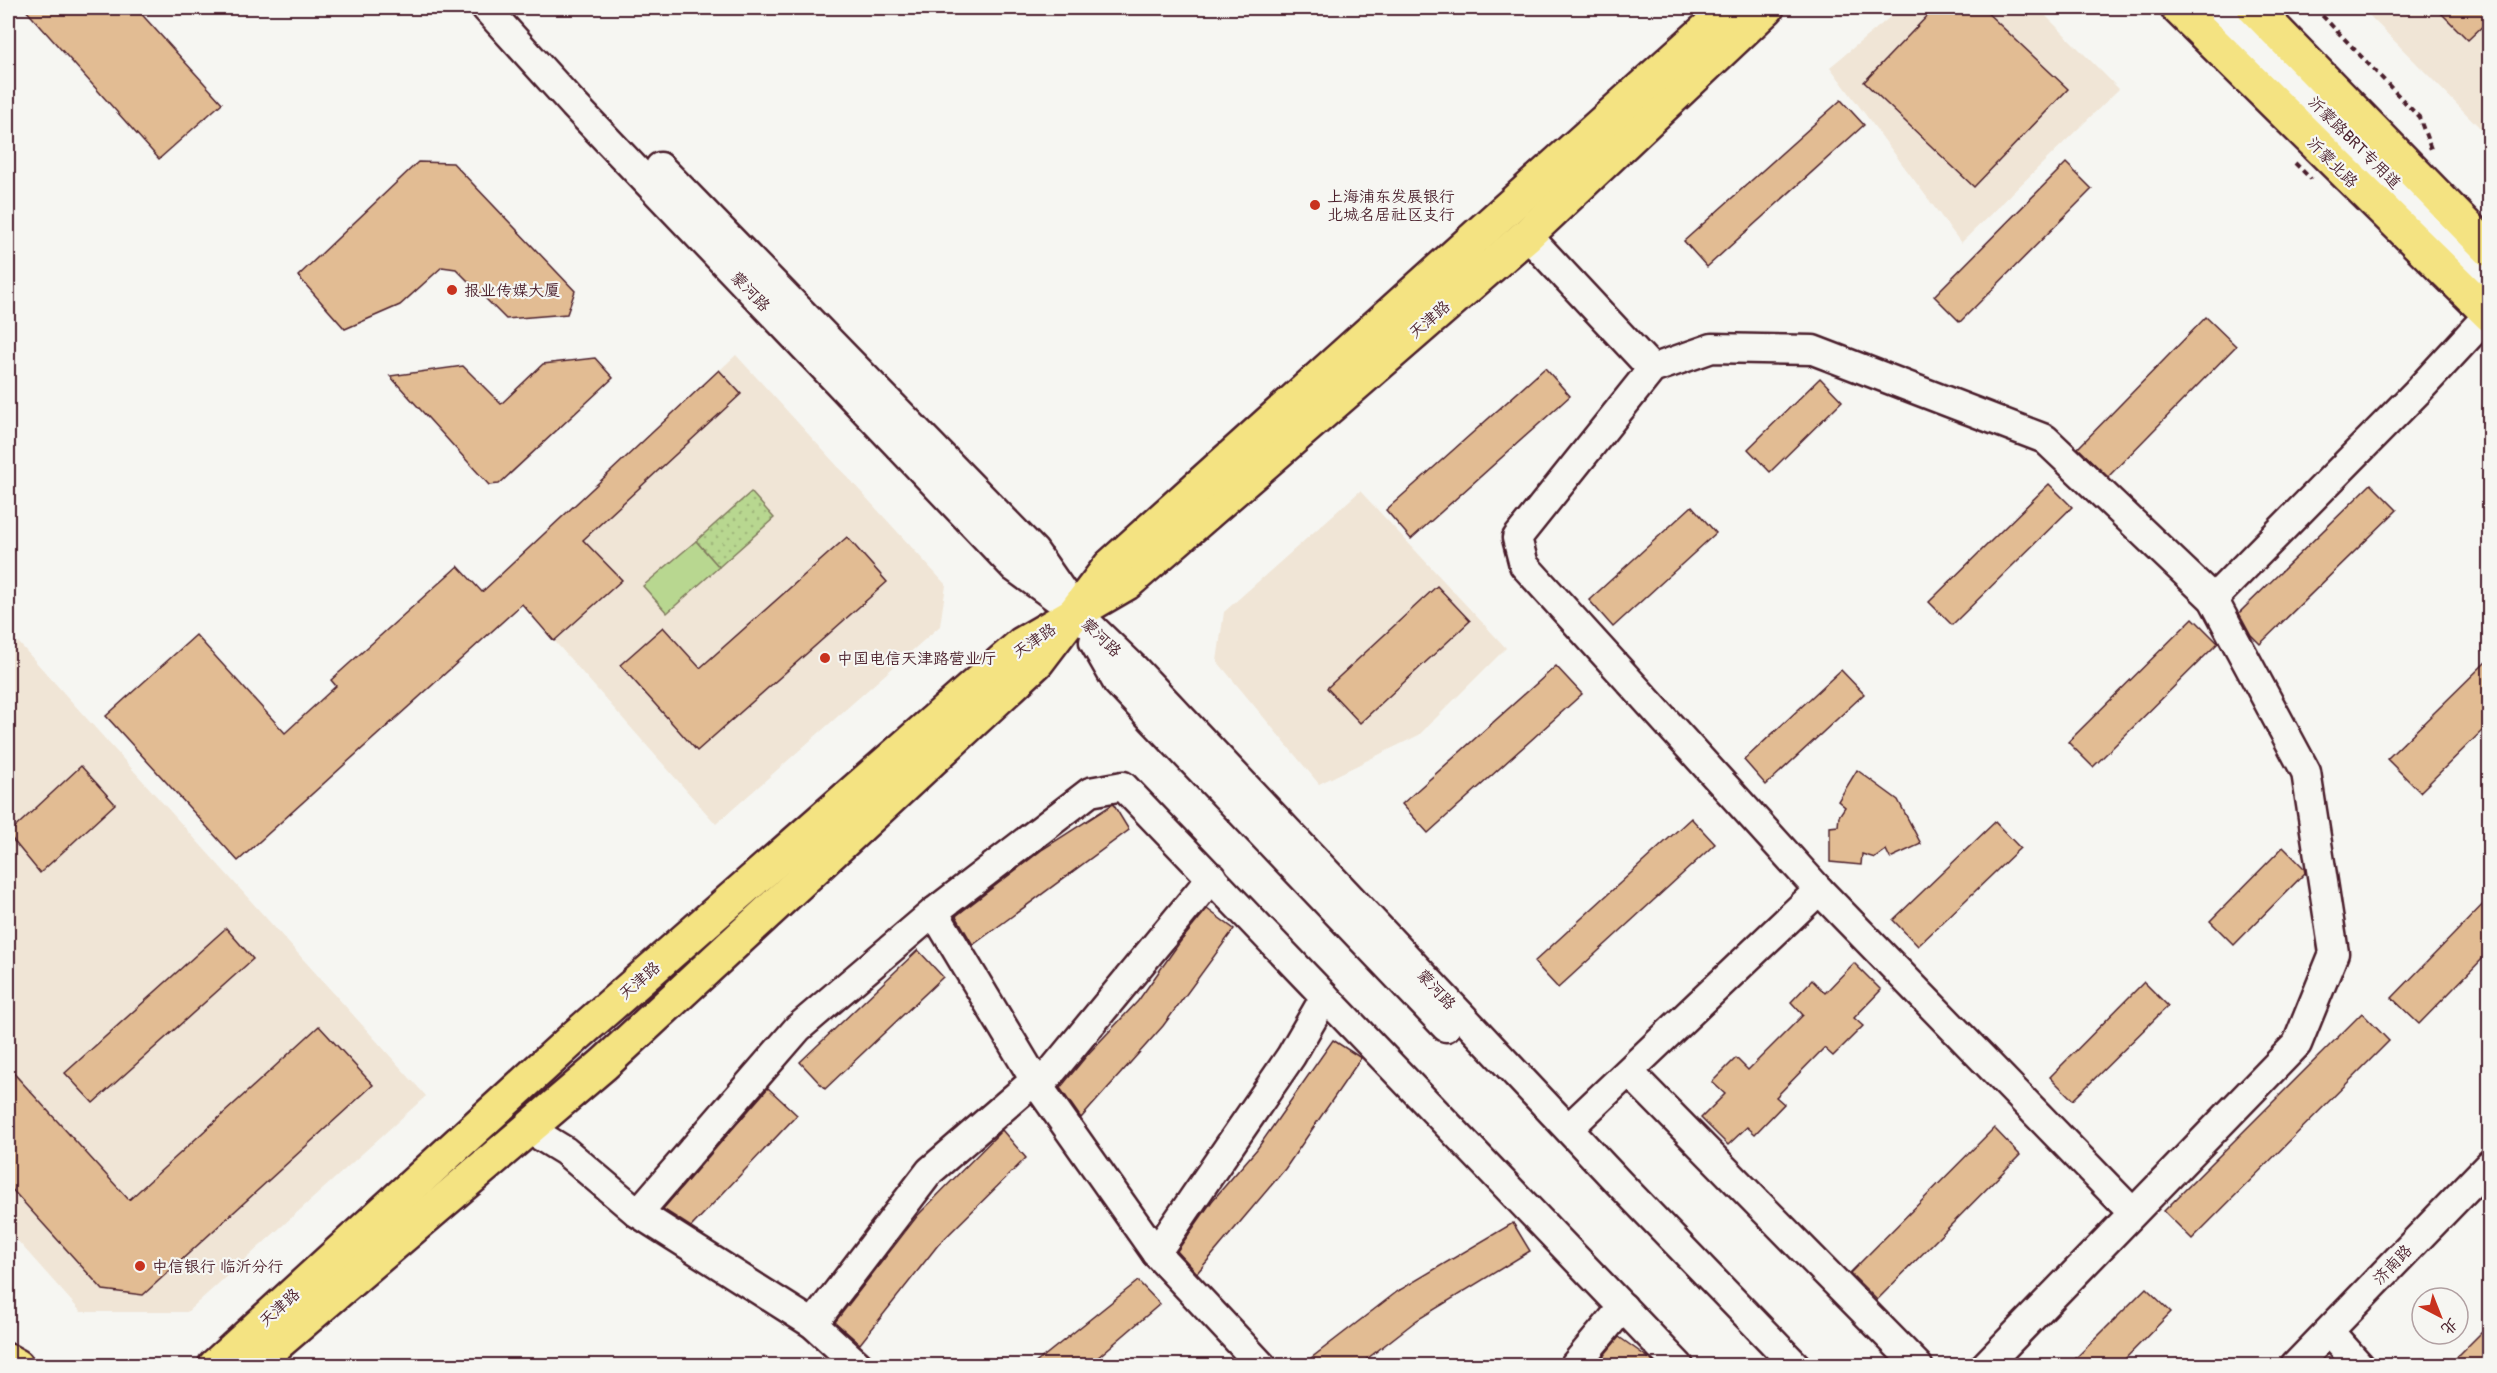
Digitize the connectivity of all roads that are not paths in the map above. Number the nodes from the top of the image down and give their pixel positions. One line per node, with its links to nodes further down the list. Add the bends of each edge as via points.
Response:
1 (486, 8): 14 (street, 蒙河路, via 1015,568)
2 (511, 8): 14 (street, 蒙河路, via 588,93 1034,551)
3 (1730, 8): 14 (main road, 天津路, via 1110,566)
4 (1767, 8): 8 (main road, 天津路)
5 (2178, 8): 11 (main road, 沂蒙北路)
6 (2221, 8): 10 (street, 沂蒙路BRT专用道)
7 (2254, 8): 9 (main road)
8 (1527, 235): 12 (street); 14 (main road, 天津路, via 1127,583)
9 (2490, 250)
10 (2490, 276)
11 (2489, 315): 13 (street)
12 (1652, 369): 13 (street, via 1712,348 1813,350 2045,439); 16 (street, via 1517,538 1524,565)
13 (2213, 599): 26 (street, via 2306,772 2334,953 2297,1044)
14 (1077, 613): 21 (street, 蒙河路, via 1161,696); 22 (main road, 天津路, via 1037,662); 33 (main road, 天津路, via 1023,644 577,1035); 39 (street, 蒙河路, via 1117,682)
15 (1212, 877): 17 (street, via 1122,786 1090,792); 18 (street); 20 (street)
16 (1819, 890): 19 (street); 26 (street)
17 (934, 912): 20 (street); 25 (street, via 798,1029)
18 (1325, 997): 27 (street, via 1291,1056); 28 (street)
19 (1629, 1072): 21 (street); 41 (street)
20 (1037, 1084): 27 (street); 29 (street, via 930,1171)
21 (1569, 1128): 40 (street, 蒙河路)
22 (529, 1129): 25 (street, via 565,1151); 34 (main road, 天津路)
23 (2490, 1164): 43 (street, 济南路)
24 (2490, 1179): 30 (street, 济南路)
25 (638, 1213): 29 (street)
26 (2133, 1213): 42 (street)
27 (1156, 1253): 36 (street)
28 (1623, 1307): 37 (street); 38 (street)
29 (813, 1324): 35 (street)
30 (2335, 1338): 44 (street, 济南路); 45 (street)
31 (8, 1361): 32 (main road)
32 (17, 1365)
33 (215, 1365)
34 (251, 1365)
35 (859, 1365)
36 (1262, 1365)
37 (1574, 1365)
38 (1679, 1365)
39 (1771, 1365)
40 (1796, 1365)
41 (1918, 1365)
42 (1985, 1365)
43 (2295, 1365)
44 (2309, 1365)
45 (2360, 1365)

